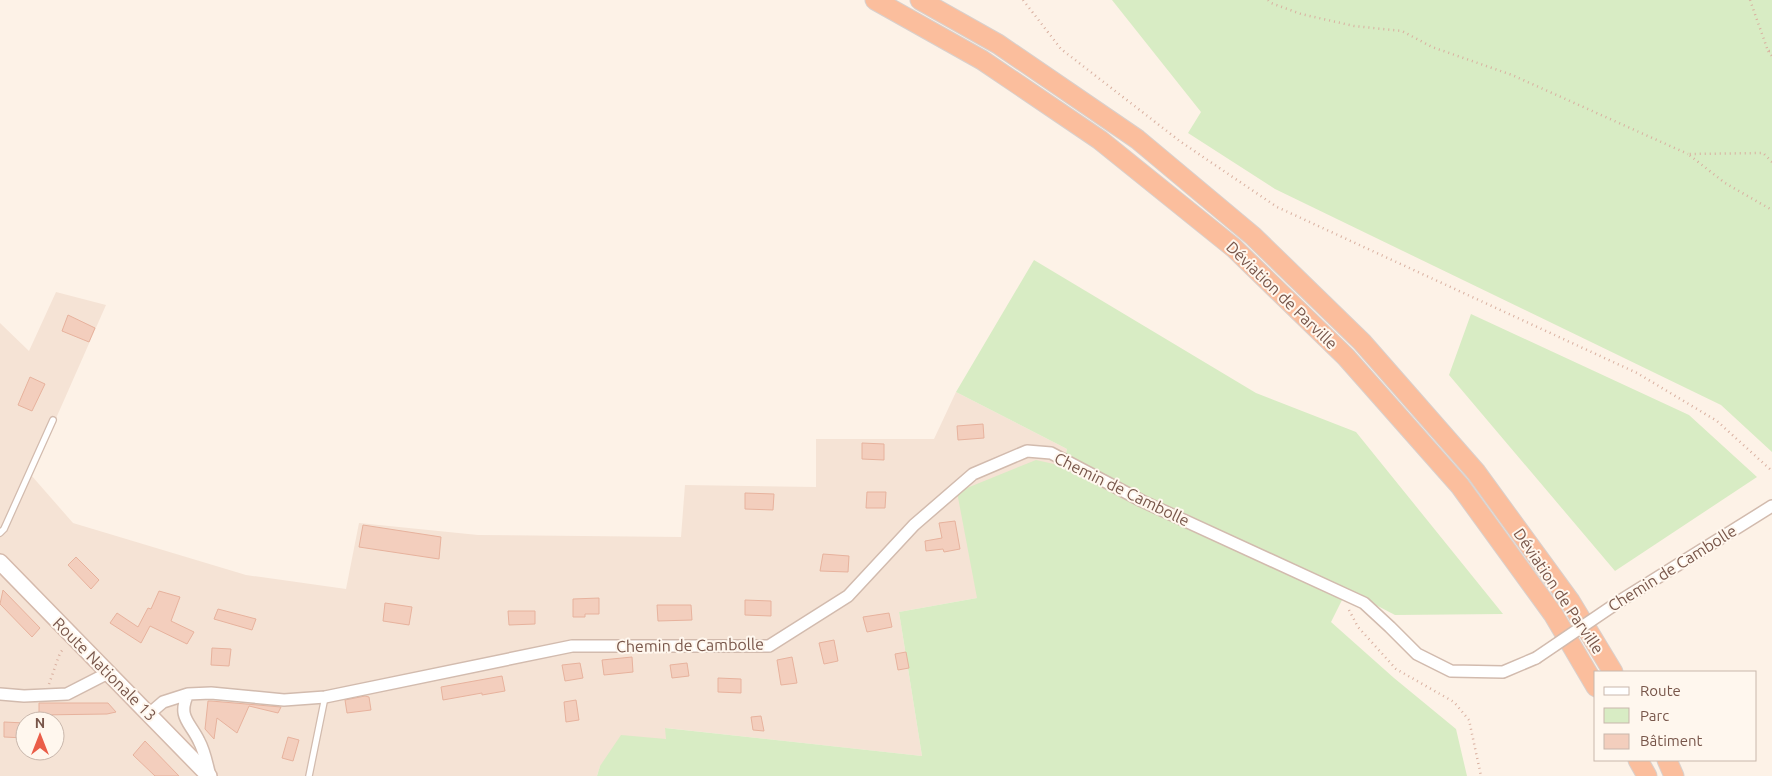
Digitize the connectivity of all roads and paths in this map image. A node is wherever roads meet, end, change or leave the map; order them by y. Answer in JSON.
{"nodes":[{"id":1,"x":875,"y":0,"type":"edge"},
{"id":2,"x":920,"y":0,"type":"edge"},
{"id":3,"x":1022,"y":0,"type":"edge"},
{"id":4,"x":1268,"y":0,"type":"edge"},
{"id":5,"x":1750,"y":0,"type":"edge"},
{"id":6,"x":1770,"y":51,"type":"edge"},
{"id":7,"x":1772,"y":56,"type":"edge"},
{"id":8,"x":1688,"y":154,"type":"junction"},
{"id":9,"x":1772,"y":162,"type":"edge"},
{"id":10,"x":1772,"y":210,"type":"edge"},
{"id":11,"x":53,"y":420,"type":"dead end"},
{"id":12,"x":1772,"y":471,"type":"edge"},
{"id":13,"x":1772,"y":506,"type":"edge"},
{"id":14,"x":0,"y":533,"type":"edge"},
{"id":15,"x":0,"y":562,"type":"edge"},
{"id":16,"x":1347,"y":595,"type":"junction"},
{"id":17,"x":73,"y":637,"type":"junction"},
{"id":18,"x":1612,"y":671,"type":"edge"},
{"id":19,"x":108,"y":673,"type":"junction"},
{"id":20,"x":1594,"y":684,"type":"edge"},
{"id":21,"x":0,"y":694,"type":"edge"},
{"id":22,"x":188,"y":694,"type":"junction"},
{"id":23,"x":48,"y":695,"type":"junction"},
{"id":24,"x":325,"y":697,"type":"junction"},
{"id":25,"x":149,"y":714,"type":"junction"},
{"id":26,"x":1639,"y":761,"type":"edge"},
{"id":27,"x":1666,"y":761,"type":"edge"},
{"id":28,"x":209,"y":776,"type":"edge"},
{"id":29,"x":309,"y":776,"type":"edge"},
{"id":30,"x":1481,"y":776,"type":"edge"},
{"id":31,"x":1647,"y":776,"type":"edge"},
{"id":32,"x":1674,"y":776,"type":"edge"}],
"edges":[{"from":1,"to":20,"type":"highway","name":"Déviation de Parville"},
{"from":2,"to":18,"type":"highway","name":"Déviation de Parville"},
{"from":3,"to":12,"type":"path"},
{"from":4,"to":8,"type":"path"},
{"from":5,"to":6,"type":"path"},
{"from":6,"to":7,"type":"path"},
{"from":8,"to":9,"type":"path"},
{"from":8,"to":10,"type":"path"},
{"from":11,"to":14,"type":"lane"},
{"from":13,"to":16,"type":"street","name":"Chemin de Cambolle","bridge":true},
{"from":15,"to":17,"type":"main road","name":"Route Nationale 13"},
{"from":16,"to":24,"type":"street","name":"Chemin de Cambolle"},
{"from":16,"to":30,"type":"path"},
{"from":17,"to":19,"type":"main road","name":"Route Nationale 13"},
{"from":17,"to":23,"type":"path"},
{"from":19,"to":23,"type":"street"},
{"from":19,"to":25,"type":"main road","name":"Route Nationale 13"},
{"from":21,"to":23,"type":"street"},
{"from":22,"to":24,"type":"street","name":"Chemin de Cambolle"},
{"from":22,"to":25,"type":"street","name":"Chemin de Cambolle"},
{"from":22,"to":28,"type":"street"},
{"from":24,"to":29,"type":"lane"},
{"from":25,"to":28,"type":"main road","name":"Route Nationale 13"},
{"from":26,"to":31,"type":"highway"},
{"from":27,"to":32,"type":"highway"}]}
